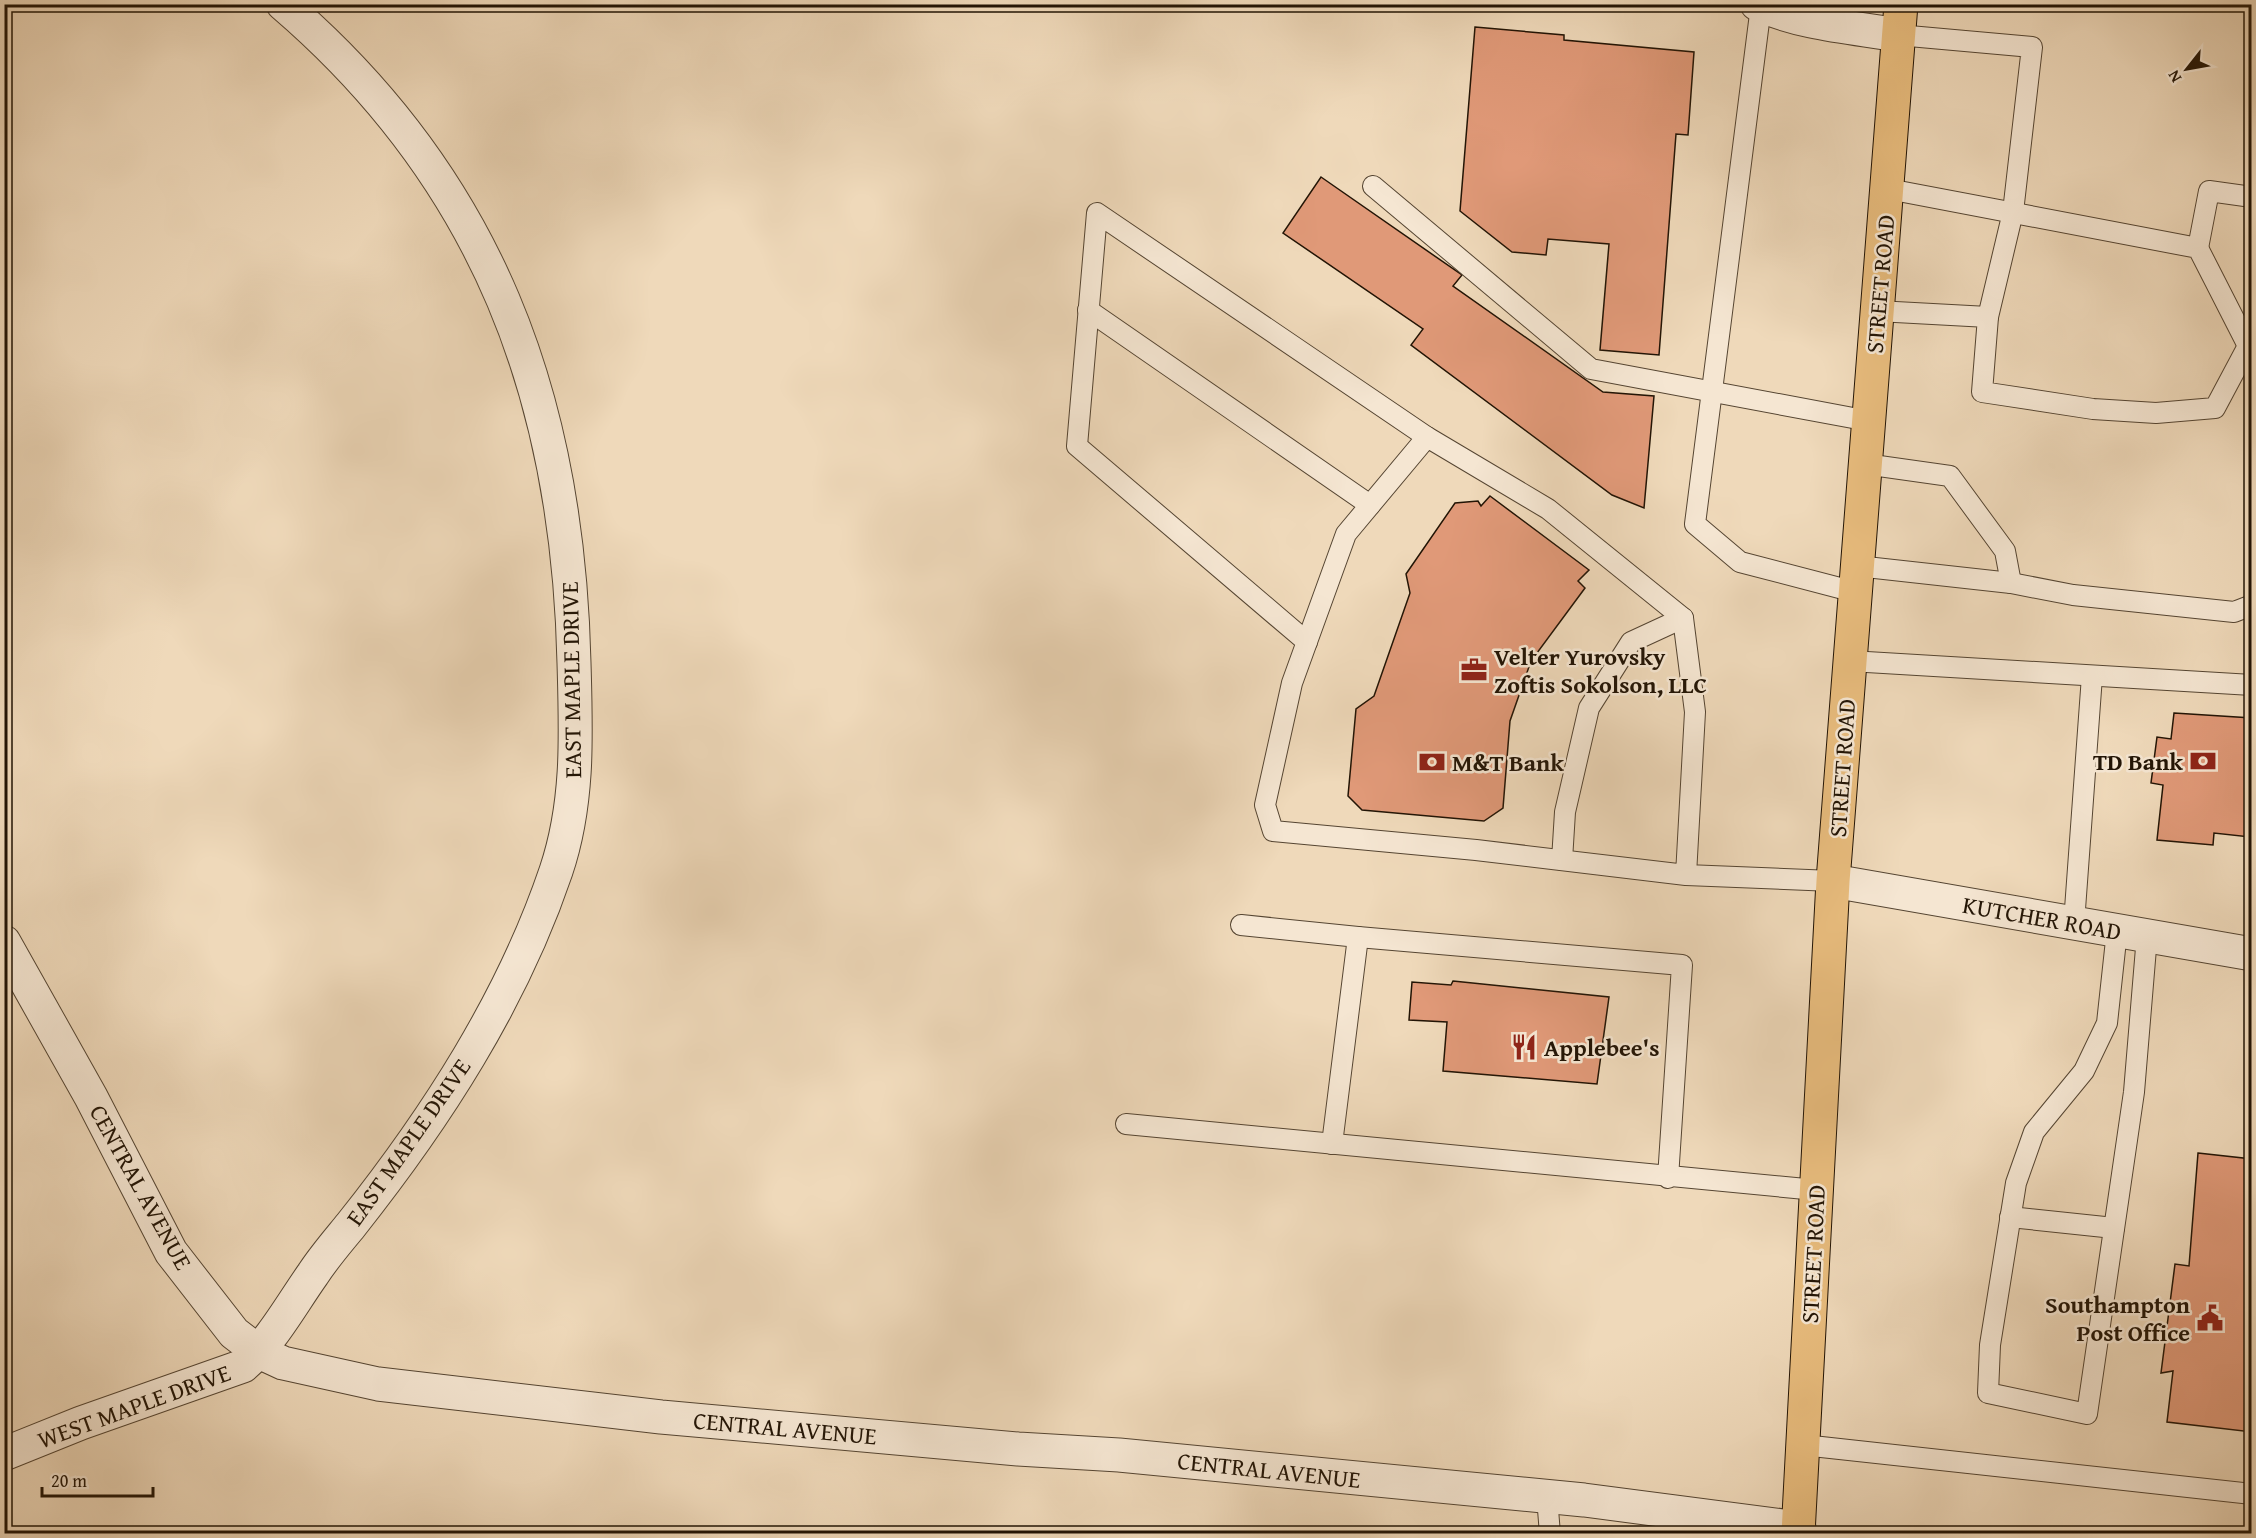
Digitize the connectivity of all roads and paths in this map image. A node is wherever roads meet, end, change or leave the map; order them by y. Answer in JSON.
{"nodes":[{"id":1,"x":283,"y":4,"type":"edge"},
{"id":2,"x":1759,"y":5,"type":"edge"},
{"id":3,"x":1900,"y":20,"type":"edge"},
{"id":4,"x":1373,"y":186,"type":"dead end"},
{"id":5,"x":1888,"y":189,"type":"junction"},
{"id":6,"x":2252,"y":197,"type":"edge"},
{"id":7,"x":2013,"y":212,"type":"junction"},
{"id":8,"x":2198,"y":248,"type":"junction"},
{"id":9,"x":1088,"y":310,"type":"junction"},
{"id":10,"x":1877,"y":311,"type":"junction"},
{"id":11,"x":1988,"y":317,"type":"junction"},
{"id":12,"x":2250,"y":346,"type":"edge"},
{"id":13,"x":1712,"y":391,"type":"junction"},
{"id":14,"x":1869,"y":421,"type":"junction"},
{"id":15,"x":1427,"y":437,"type":"junction"},
{"id":16,"x":1865,"y":464,"type":"junction"},
{"id":17,"x":1370,"y":505,"type":"junction"},
{"id":18,"x":1856,"y":579,"type":"junction"},
{"id":19,"x":2011,"y":582,"type":"junction"},
{"id":20,"x":2252,"y":605,"type":"edge"},
{"id":21,"x":1683,"y":618,"type":"junction"},
{"id":22,"x":1307,"y":642,"type":"junction"},
{"id":23,"x":1850,"y":661,"type":"junction"},
{"id":24,"x":2092,"y":675,"type":"junction"},
{"id":25,"x":2252,"y":685,"type":"edge"},
{"id":26,"x":1562,"y":860,"type":"junction"},
{"id":27,"x":1686,"y":874,"type":"junction"},
{"id":28,"x":1833,"y":881,"type":"junction"},
{"id":29,"x":2074,"y":923,"type":"junction"},
{"id":30,"x":1241,"y":925,"type":"dead end"},
{"id":31,"x":2132,"y":933,"type":"junction"},
{"id":32,"x":1358,"y":937,"type":"junction"},
{"id":33,"x":4,"y":942,"type":"edge"},
{"id":34,"x":2252,"y":954,"type":"edge"},
{"id":35,"x":1126,"y":1124,"type":"dead end"},
{"id":36,"x":1332,"y":1144,"type":"junction"},
{"id":37,"x":1668,"y":1178,"type":"junction"},
{"id":38,"x":1816,"y":1190,"type":"junction"},
{"id":39,"x":2010,"y":1217,"type":"junction"},
{"id":40,"x":2114,"y":1228,"type":"junction"},
{"id":41,"x":259,"y":1352,"type":"junction"},
{"id":42,"x":1803,"y":1445,"type":"junction"},
{"id":43,"x":4,"y":1454,"type":"edge"},
{"id":44,"x":2252,"y":1494,"type":"edge"},
{"id":45,"x":1547,"y":1497,"type":"junction"},
{"id":46,"x":1799,"y":1531,"type":"edge"},
{"id":47,"x":1550,"y":1533,"type":"edge"}],
"edges":[{"from":1,"to":41,"type":"street","name":"EAST MAPLE DRIVE"},
{"from":2,"to":3,"type":"street"},
{"from":2,"to":13,"type":"lane"},
{"from":3,"to":5,"type":"main road","name":"STREET ROAD"},
{"from":3,"to":7,"type":"lane"},
{"from":4,"to":13,"type":"lane"},
{"from":5,"to":7,"type":"lane"},
{"from":5,"to":10,"type":"main road","name":"STREET ROAD"},
{"from":6,"to":8,"type":"lane"},
{"from":7,"to":8,"type":"lane"},
{"from":7,"to":11,"type":"lane"},
{"from":8,"to":12,"type":"lane"},
{"from":9,"to":15,"type":"lane"},
{"from":9,"to":17,"type":"lane"},
{"from":9,"to":22,"type":"lane"},
{"from":10,"to":11,"type":"lane"},
{"from":10,"to":14,"type":"main road","name":"STREET ROAD"},
{"from":11,"to":12,"type":"lane"},
{"from":13,"to":14,"type":"lane"},
{"from":13,"to":18,"type":"lane"},
{"from":14,"to":16,"type":"main road","name":"STREET ROAD"},
{"from":15,"to":17,"type":"lane"},
{"from":15,"to":21,"type":"lane"},
{"from":16,"to":18,"type":"main road","name":"STREET ROAD"},
{"from":16,"to":19,"type":"lane"},
{"from":17,"to":22,"type":"lane"},
{"from":18,"to":19,"type":"lane"},
{"from":18,"to":23,"type":"main road","name":"STREET ROAD"},
{"from":19,"to":20,"type":"lane"},
{"from":21,"to":26,"type":"lane"},
{"from":21,"to":27,"type":"lane"},
{"from":22,"to":26,"type":"lane"},
{"from":23,"to":24,"type":"lane"},
{"from":23,"to":28,"type":"main road","name":"STREET ROAD"},
{"from":24,"to":25,"type":"lane"},
{"from":24,"to":29,"type":"lane"},
{"from":26,"to":27,"type":"lane"},
{"from":27,"to":28,"type":"lane"},
{"from":28,"to":29,"type":"street","name":"KUTCHER ROAD"},
{"from":28,"to":38,"type":"main road","name":"STREET ROAD"},
{"from":29,"to":31,"type":"street","name":"KUTCHER ROAD"},
{"from":30,"to":32,"type":"lane"},
{"from":31,"to":34,"type":"street","name":"KUTCHER ROAD"},
{"from":31,"to":39,"type":"lane"},
{"from":31,"to":40,"type":"lane"},
{"from":32,"to":36,"type":"lane"},
{"from":32,"to":37,"type":"lane"},
{"from":33,"to":41,"type":"street","name":"CENTRAL AVENUE"},
{"from":35,"to":36,"type":"lane"},
{"from":36,"to":37,"type":"lane"},
{"from":37,"to":38,"type":"lane"},
{"from":38,"to":42,"type":"main road","name":"STREET ROAD"},
{"from":39,"to":40,"type":"lane"},
{"from":39,"to":40,"type":"lane"},
{"from":41,"to":43,"type":"street","name":"WEST MAPLE DRIVE"},
{"from":41,"to":45,"type":"street","name":"CENTRAL AVENUE"},
{"from":42,"to":44,"type":"lane"},
{"from":42,"to":46,"type":"main road","name":"STREET ROAD"},
{"from":45,"to":46,"type":"street","name":"CENTRAL AVENUE"},
{"from":45,"to":47,"type":"lane"}]}
